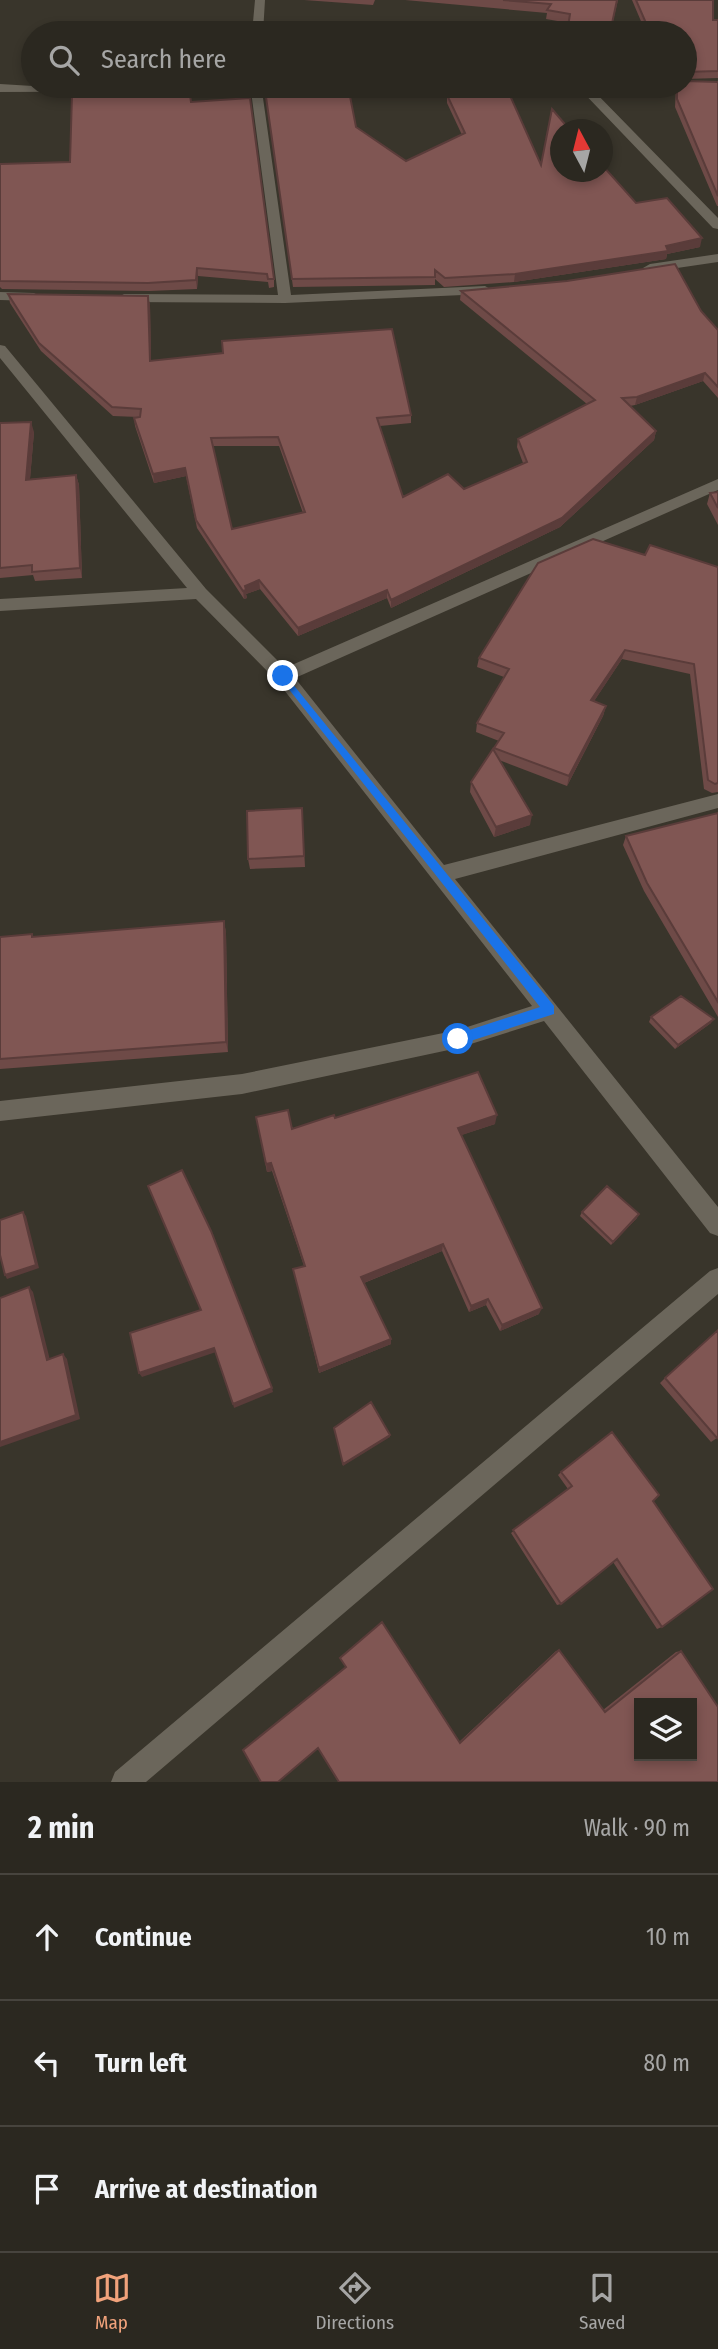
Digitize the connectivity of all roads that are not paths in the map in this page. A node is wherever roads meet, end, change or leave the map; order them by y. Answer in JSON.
{"nodes":[{"id":1,"x":260,"y":0,"type":"edge"},
{"id":2,"x":259,"y":21,"type":"edge"},
{"id":3,"x":0,"y":88,"type":"edge"},
{"id":4,"x":21,"y":88,"type":"edge"},
{"id":5,"x":258,"y":98,"type":"edge"},
{"id":6,"x":595,"y":98,"type":"edge"},
{"id":7,"x":718,"y":225,"type":"edge"},
{"id":8,"x":718,"y":258,"type":"edge"},
{"id":9,"x":637,"y":270,"type":"edge"},
{"id":10,"x":504,"y":289,"type":"edge"},
{"id":11,"x":0,"y":296,"type":"edge"},
{"id":12,"x":54,"y":297,"type":"edge"},
{"id":13,"x":109,"y":297,"type":"edge"},
{"id":14,"x":285,"y":299,"type":"junction"},
{"id":15,"x":0,"y":349,"type":"edge"},
{"id":16,"x":718,"y":484,"type":"edge"},
{"id":17,"x":200,"y":593,"type":"junction"},
{"id":18,"x":0,"y":605,"type":"edge"},
{"id":19,"x":283,"y":676,"type":"junction"},
{"id":20,"x":718,"y":801,"type":"edge"},
{"id":21,"x":442,"y":874,"type":"junction"},
{"id":22,"x":550,"y":1010,"type":"junction"},
{"id":23,"x":0,"y":1111,"type":"edge"},
{"id":24,"x":718,"y":1225,"type":"edge"},
{"id":25,"x":718,"y":1279,"type":"edge"},
{"id":26,"x":125,"y":1782,"type":"edge"}],
"edges":[{"from":1,"to":2,"type":"street"},
{"from":3,"to":4,"type":"street"},
{"from":5,"to":14,"type":"street"},
{"from":6,"to":7,"type":"street"},
{"from":8,"to":9,"type":"street"},
{"from":10,"to":14,"type":"street"},
{"from":11,"to":12,"type":"street"},
{"from":13,"to":14,"type":"street"},
{"from":15,"to":17,"type":"street"},
{"from":16,"to":19,"type":"street"},
{"from":17,"to":18,"type":"street"},
{"from":17,"to":19,"type":"street"},
{"from":19,"to":21,"type":"street"},
{"from":20,"to":21,"type":"street"},
{"from":21,"to":22,"type":"street"},
{"from":22,"to":23,"type":"street"},
{"from":22,"to":24,"type":"street"},
{"from":25,"to":26,"type":"street"}]}
